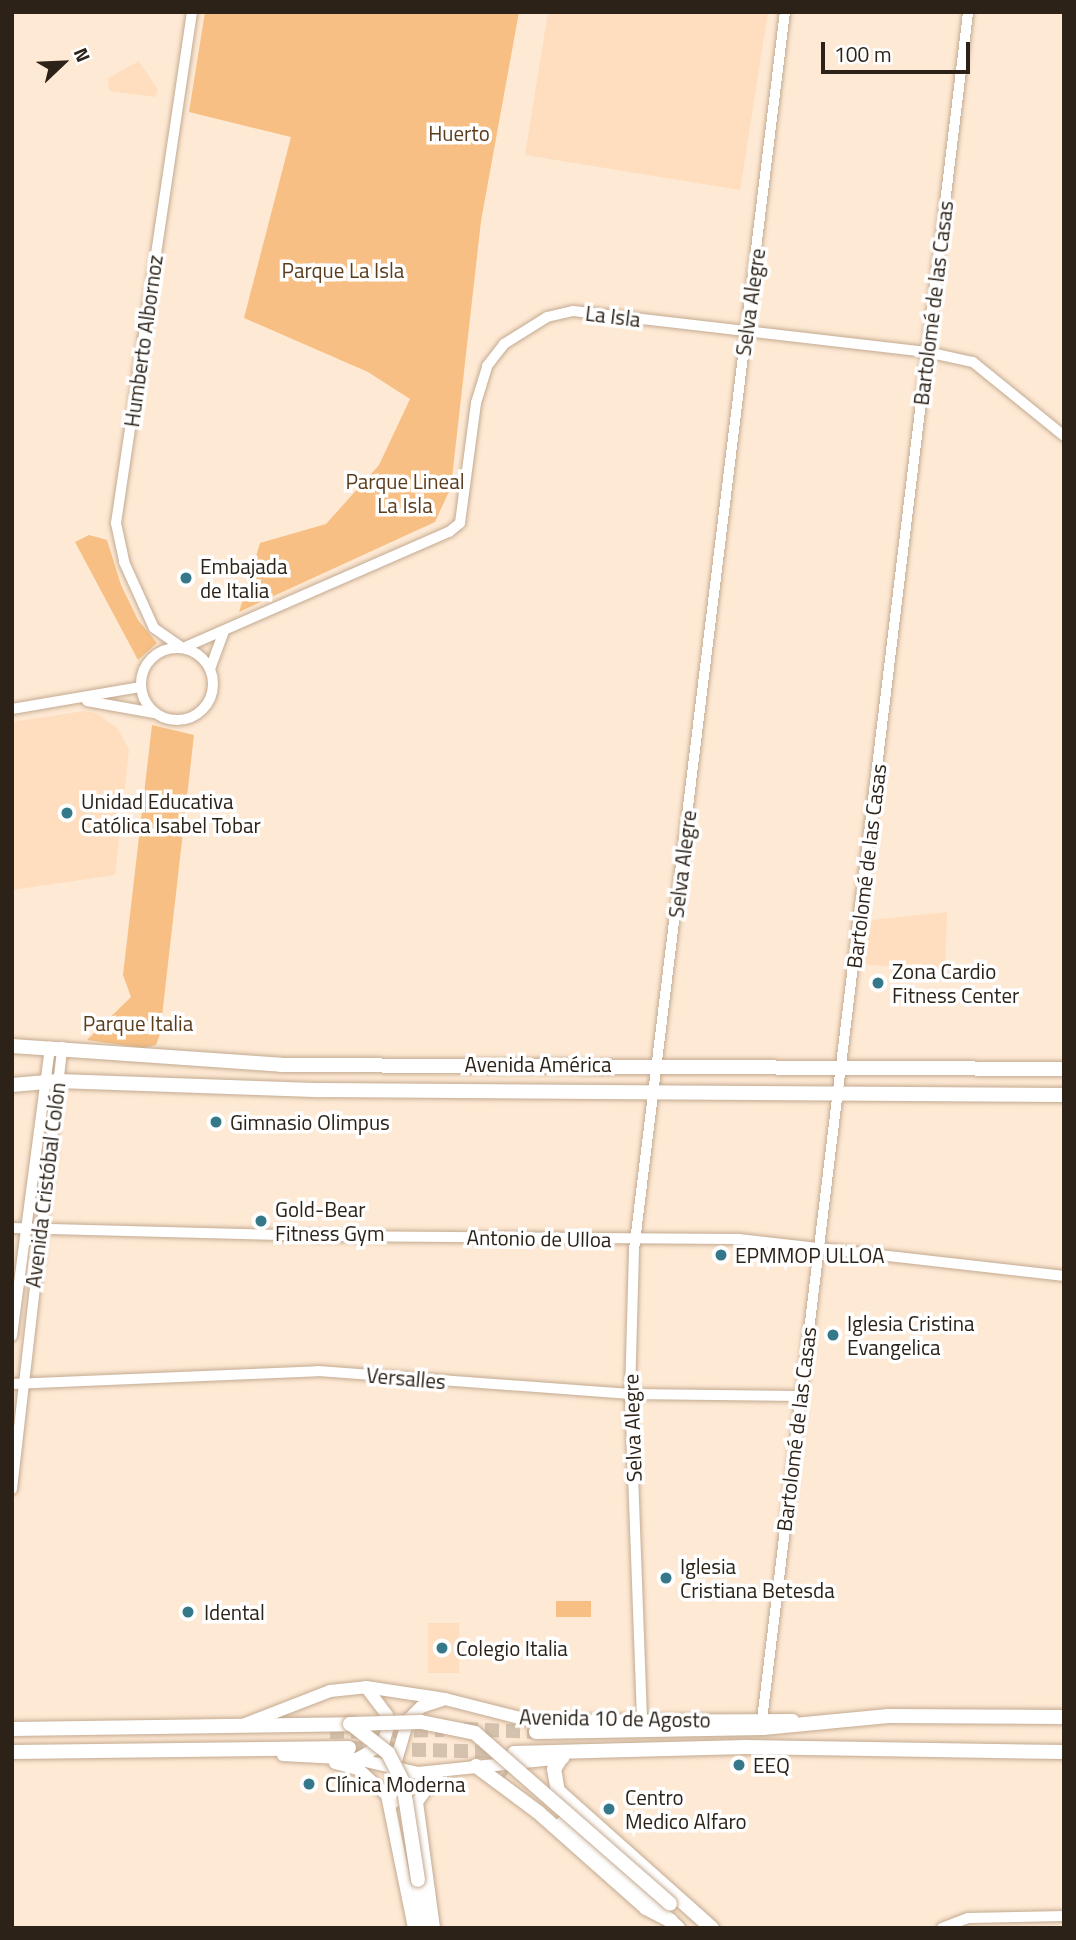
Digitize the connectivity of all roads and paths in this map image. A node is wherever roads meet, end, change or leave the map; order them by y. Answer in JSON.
{"nodes":[{"id":1,"x":192,"y":12,"type":"edge"},
{"id":2,"x":785,"y":12,"type":"edge"},
{"id":3,"x":968,"y":12,"type":"edge"},
{"id":4,"x":746,"y":335,"type":"junction"},
{"id":5,"x":927,"y":352,"type":"junction"},
{"id":6,"x":1064,"y":436,"type":"edge"},
{"id":7,"x":224,"y":631,"type":"junction"},
{"id":8,"x":183,"y":648,"type":"junction"},
{"id":9,"x":210,"y":669,"type":"junction"},
{"id":10,"x":141,"y":687,"type":"junction"},
{"id":11,"x":81,"y":700,"type":"junction"},
{"id":12,"x":12,"y":709,"type":"edge"},
{"id":13,"x":156,"y":713,"type":"junction"},
{"id":14,"x":12,"y":1046,"type":"edge"},
{"id":15,"x":56,"y":1047,"type":"junction"},
{"id":16,"x":658,"y":1065,"type":"junction"},
{"id":17,"x":841,"y":1066,"type":"junction"},
{"id":18,"x":1064,"y":1069,"type":"edge"},
{"id":19,"x":51,"y":1081,"type":"junction"},
{"id":20,"x":12,"y":1085,"type":"edge"},
{"id":21,"x":652,"y":1091,"type":"junction"},
{"id":22,"x":838,"y":1095,"type":"junction"},
{"id":23,"x":1064,"y":1095,"type":"edge"},
{"id":24,"x":26,"y":1227,"type":"junction"},
{"id":25,"x":12,"y":1228,"type":"edge"},
{"id":26,"x":40,"y":1228,"type":"junction"},
{"id":27,"x":635,"y":1238,"type":"junction"},
{"id":28,"x":819,"y":1246,"type":"junction"},
{"id":29,"x":1064,"y":1276,"type":"edge"},
{"id":30,"x":12,"y":1336,"type":"edge"},
{"id":31,"x":17,"y":1384,"type":"edge"},
{"id":32,"x":630,"y":1394,"type":"junction"},
{"id":33,"x":800,"y":1396,"type":"junction"},
{"id":34,"x":12,"y":1489,"type":"edge"},
{"id":35,"x":366,"y":1687,"type":"junction"},
{"id":36,"x":445,"y":1699,"type":"junction"},
{"id":37,"x":1064,"y":1717,"type":"edge"},
{"id":38,"x":642,"y":1719,"type":"junction"},
{"id":39,"x":762,"y":1720,"type":"junction"},
{"id":40,"x":825,"y":1720,"type":"junction"},
{"id":41,"x":350,"y":1724,"type":"junction"},
{"id":42,"x":244,"y":1725,"type":"junction"},
{"id":43,"x":206,"y":1728,"type":"junction"},
{"id":44,"x":12,"y":1729,"type":"edge"},
{"id":45,"x":330,"y":1732,"type":"tunnel mouth"},
{"id":46,"x":536,"y":1732,"type":"tunnel mouth"},
{"id":47,"x":399,"y":1746,"type":"junction"},
{"id":48,"x":766,"y":1749,"type":"junction"},
{"id":49,"x":194,"y":1751,"type":"junction"},
{"id":50,"x":1064,"y":1752,"type":"edge"},
{"id":51,"x":353,"y":1753,"type":"junction"},
{"id":52,"x":514,"y":1753,"type":"tunnel mouth"},
{"id":53,"x":16,"y":1754,"type":"edge"},
{"id":54,"x":318,"y":1757,"type":"junction"},
{"id":55,"x":561,"y":1758,"type":"junction"},
{"id":56,"x":476,"y":1766,"type":"junction"},
{"id":57,"x":394,"y":1768,"type":"junction"},
{"id":58,"x":439,"y":1772,"type":"junction"},
{"id":59,"x":418,"y":1773,"type":"junction"},
{"id":60,"x":506,"y":1776,"type":"tunnel mouth"},
{"id":61,"x":395,"y":1818,"type":"junction"},
{"id":62,"x":421,"y":1829,"type":"junction"},
{"id":63,"x":1064,"y":1916,"type":"edge"},
{"id":64,"x":674,"y":1925,"type":"edge"},
{"id":65,"x":414,"y":1928,"type":"edge"},
{"id":66,"x":425,"y":1928,"type":"edge"},
{"id":67,"x":435,"y":1928,"type":"edge"},
{"id":68,"x":711,"y":1928,"type":"edge"},
{"id":69,"x":942,"y":1928,"type":"edge"}],
"edges":[{"from":1,"to":8,"type":"street","name":"Humberto Albornoz"},
{"from":2,"to":4,"type":"street","name":"Selva Alegre"},
{"from":3,"to":5,"type":"street","name":"Bartolomé de las Casas"},
{"from":4,"to":5,"type":"street","name":"La Isla"},
{"from":4,"to":7,"type":"street","name":"La Isla"},
{"from":4,"to":16,"type":"street","name":"Selva Alegre"},
{"from":5,"to":6,"type":"street","name":"La Isla"},
{"from":5,"to":17,"type":"street","name":"Bartolomé de las Casas"},
{"from":7,"to":8,"type":"street","name":"La Isla"},
{"from":7,"to":9,"type":"street"},
{"from":8,"to":9,"type":"street"},
{"from":8,"to":10,"type":"street"},
{"from":9,"to":13,"type":"street"},
{"from":10,"to":11,"type":"street"},
{"from":10,"to":13,"type":"street"},
{"from":11,"to":12,"type":"street"},
{"from":11,"to":13,"type":"street"},
{"from":14,"to":15,"type":"main road","name":"Avenida América"},
{"from":15,"to":16,"type":"main road","name":"Avenida América"},
{"from":15,"to":19,"type":"street","name":"Avenida Cristóbal Colón"},
{"from":16,"to":17,"type":"main road","name":"Avenida América"},
{"from":16,"to":21,"type":"street","name":"Selva Alegre"},
{"from":17,"to":18,"type":"main road","name":"Avenida América"},
{"from":17,"to":22,"type":"street","name":"Bartolomé de las Casas"},
{"from":19,"to":20,"type":"main road","name":"Avenida América"},
{"from":19,"to":21,"type":"main road","name":"Avenida América"},
{"from":19,"to":24,"type":"street","name":"Avenida Cristóbal Colón"},
{"from":19,"to":26,"type":"street","name":"Avenida Cristóbal Colón"},
{"from":21,"to":22,"type":"main road","name":"Avenida América"},
{"from":21,"to":27,"type":"street","name":"Selva Alegre"},
{"from":22,"to":23,"type":"main road","name":"Avenida América"},
{"from":22,"to":28,"type":"street","name":"Bartolomé de las Casas"},
{"from":24,"to":25,"type":"street","name":"Antonio de Ulloa"},
{"from":24,"to":26,"type":"street","name":"Antonio de Ulloa"},
{"from":24,"to":30,"type":"street","name":"Avenida Cristóbal Colón"},
{"from":26,"to":27,"type":"street","name":"Antonio de Ulloa"},
{"from":26,"to":31,"type":"street","name":"Avenida Cristóbal Colón"},
{"from":27,"to":28,"type":"street","name":"Antonio de Ulloa"},
{"from":27,"to":32,"type":"street","name":"Selva Alegre"},
{"from":28,"to":29,"type":"street","name":"Antonio de Ulloa"},
{"from":28,"to":33,"type":"street","name":"Bartolomé de las Casas"},
{"from":31,"to":32,"type":"street","name":"Versalles"},
{"from":31,"to":34,"type":"street","name":"Avenida Cristóbal Colón"},
{"from":32,"to":33,"type":"street","name":"Versalles"},
{"from":32,"to":38,"type":"street","name":"Selva Alegre"},
{"from":33,"to":39,"type":"street","name":"Bartolomé de las Casas"},
{"from":35,"to":36,"type":"main road","name":"Avenida 10 de Agosto"},
{"from":35,"to":42,"type":"main road","name":"Avenida 10 de Agosto"},
{"from":35,"to":51,"type":"main road"},
{"from":36,"to":38,"type":"main road","name":"Avenida 10 de Agosto"},
{"from":36,"to":47,"type":"main road"},
{"from":37,"to":40,"type":"main road","name":"Avenida 10 de Agosto"},
{"from":38,"to":39,"type":"main road","name":"Avenida 10 de Agosto"},
{"from":39,"to":40,"type":"main road","name":"Avenida 10 de Agosto"},
{"from":40,"to":46,"type":"main road","name":"Avenida 10 de Agosto"},
{"from":41,"to":42,"type":"main road"},
{"from":41,"to":66,"type":"main road","bridge":true},
{"from":41,"to":68,"type":"main road","bridge":true},
{"from":42,"to":43,"type":"main road","name":"Avenida 10 de Agosto"},
{"from":43,"to":44,"type":"main road","name":"Avenida 10 de Agosto"},
{"from":43,"to":45,"type":"main road","name":"Avenida 10 de Agosto"},
{"from":47,"to":57,"type":"main road"},
{"from":47,"to":59,"type":"main road"},
{"from":48,"to":50,"type":"main road","name":"Avenida 10 de Agosto"},
{"from":48,"to":52,"type":"main road","name":"Avenida 10 de Agosto"},
{"from":48,"to":55,"type":"main road","name":"Avenida 10 de Agosto"},
{"from":49,"to":51,"type":"main road","name":"Avenida 10 de Agosto"},
{"from":49,"to":53,"type":"main road","name":"Avenida 10 de Agosto"},
{"from":49,"to":54,"type":"main road","name":"Avenida 10 de Agosto"},
{"from":51,"to":54,"type":"main road","name":"Avenida 10 de Agosto"},
{"from":51,"to":57,"type":"main road","name":"Avenida 10 de Agosto"},
{"from":54,"to":61,"type":"main road"},
{"from":55,"to":56,"type":"main road","name":"Avenida 10 de Agosto"},
{"from":55,"to":68,"type":"main road"},
{"from":56,"to":58,"type":"main road","name":"Avenida 10 de Agosto"},
{"from":56,"to":64,"type":"main road"},
{"from":57,"to":59,"type":"main road","name":"Avenida 10 de Agosto"},
{"from":57,"to":61,"type":"main road"},
{"from":58,"to":59,"type":"main road","name":"Avenida 10 de Agosto"},
{"from":58,"to":62,"type":"main road"},
{"from":60,"to":64,"type":"main road"},
{"from":61,"to":62,"type":"main road"},
{"from":61,"to":65,"type":"main road"},
{"from":62,"to":67,"type":"main road"},
{"from":63,"to":69,"type":"street"}]}
